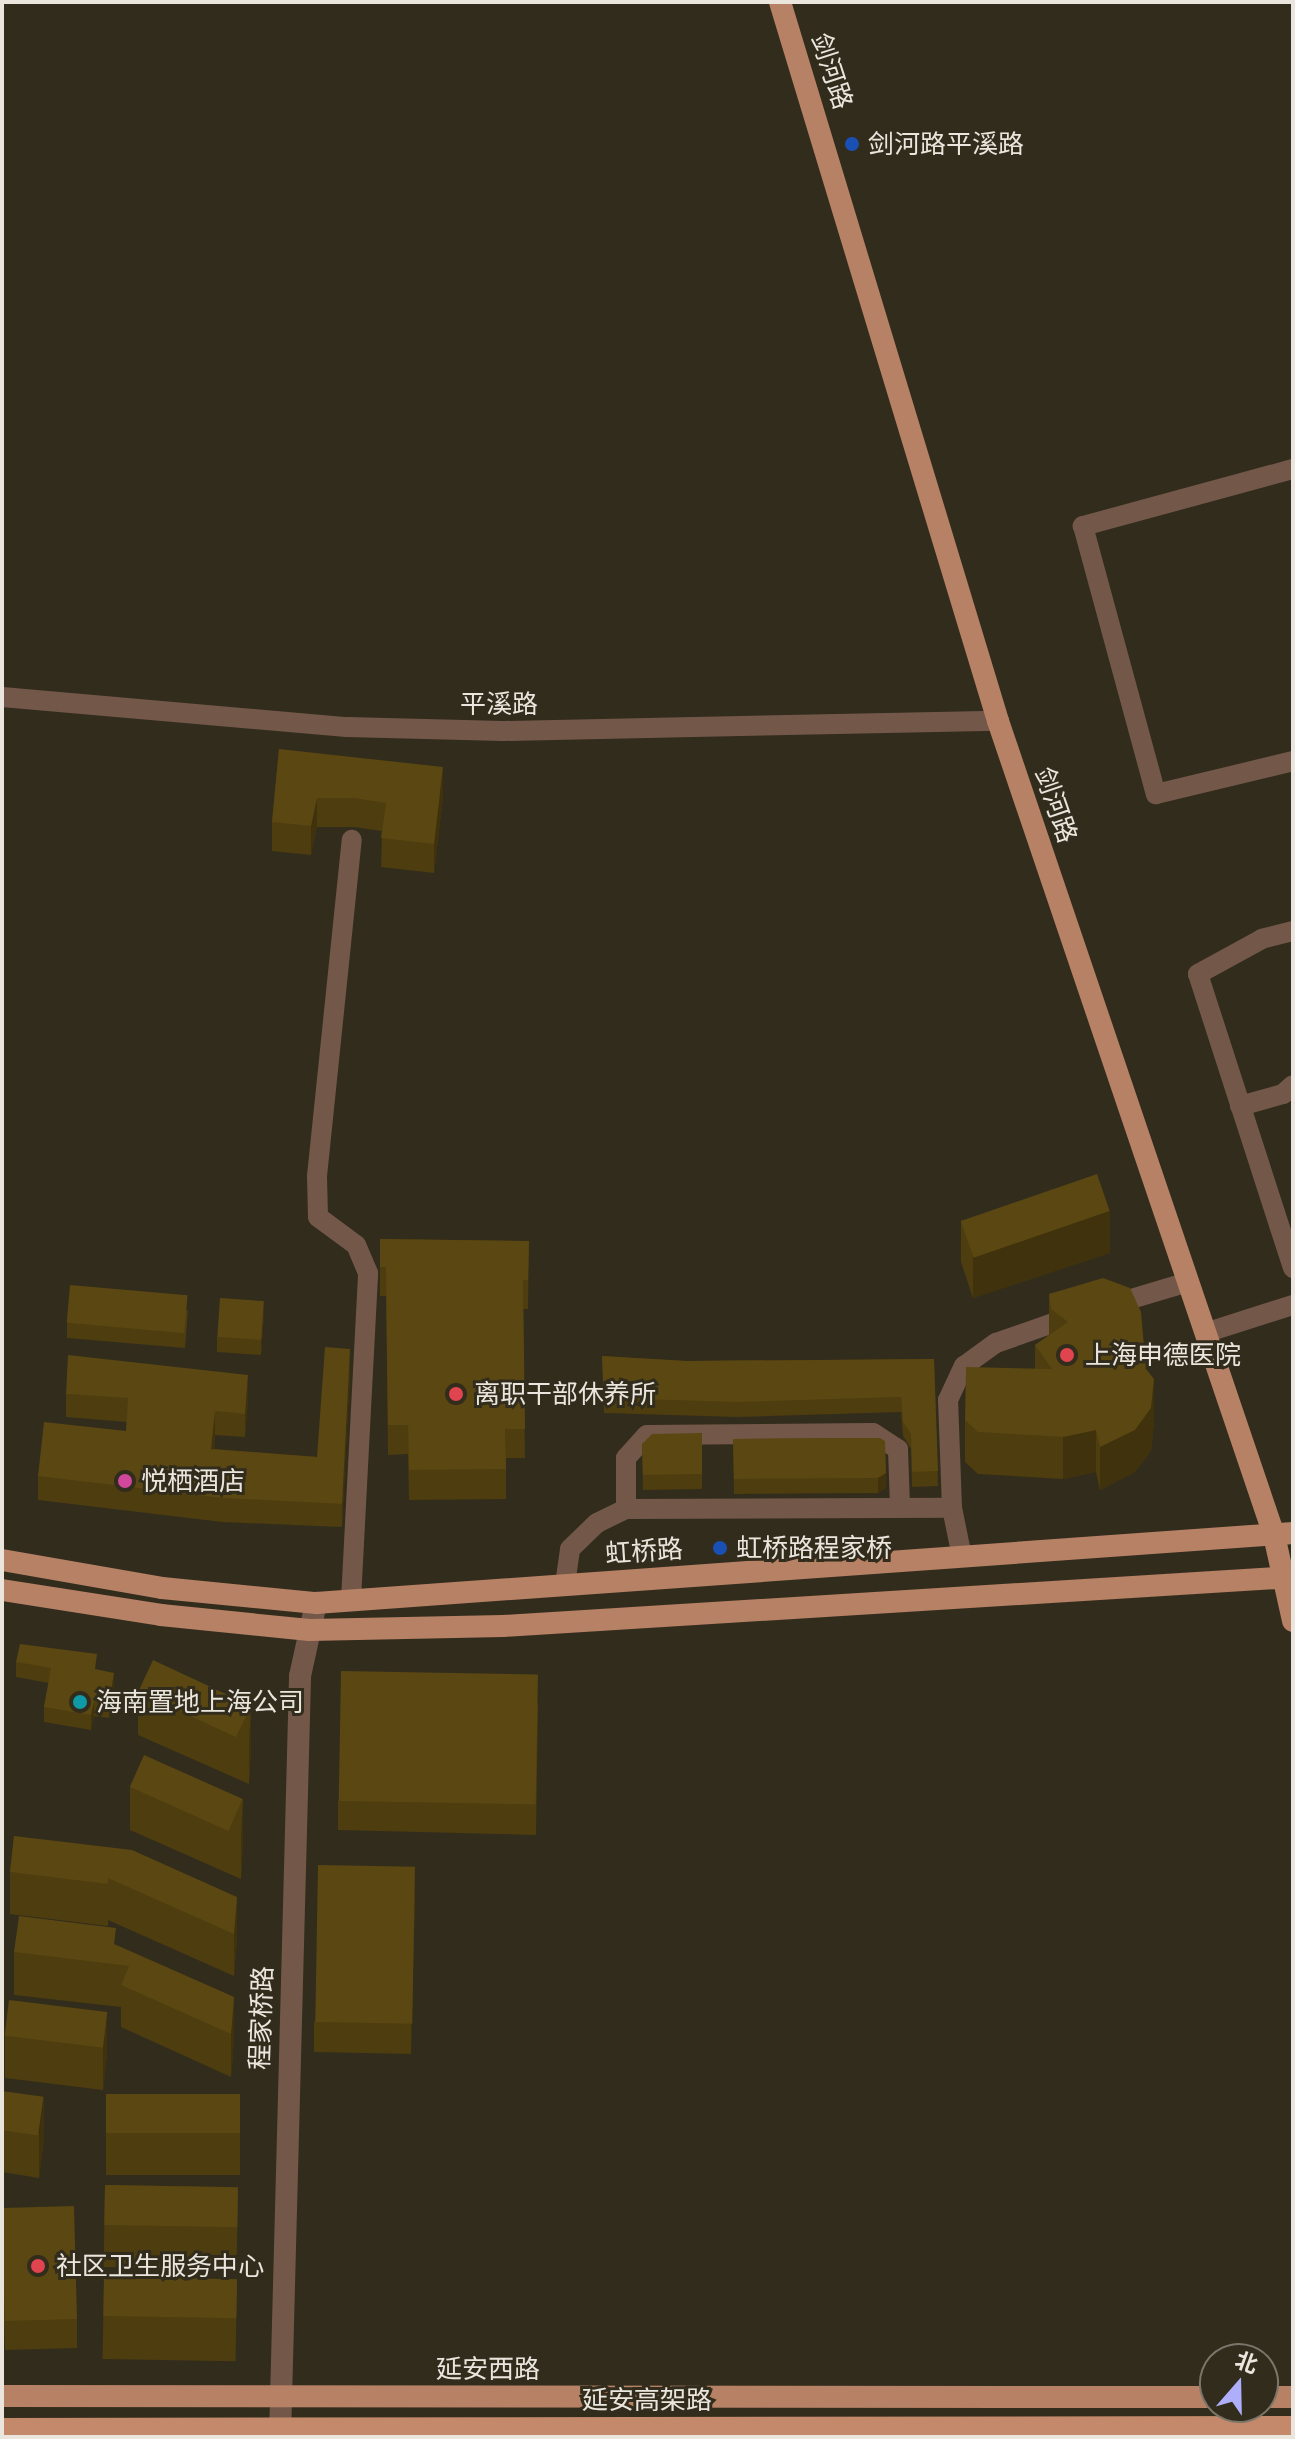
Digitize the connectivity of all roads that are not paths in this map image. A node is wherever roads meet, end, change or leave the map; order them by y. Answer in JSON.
{"nodes":[{"id":1,"x":780,"y":2,"type":"edge"},
{"id":2,"x":1293,"y":469,"type":"edge"},
{"id":3,"x":2,"y":697,"type":"edge"},
{"id":4,"x":998,"y":721,"type":"junction"},
{"id":5,"x":1293,"y":761,"type":"edge"},
{"id":6,"x":352,"y":840,"type":"dead end"},
{"id":7,"x":1293,"y":931,"type":"edge"},
{"id":8,"x":1293,"y":1085,"type":"edge"},
{"id":9,"x":1240,"y":1106,"type":"junction"},
{"id":10,"x":1285,"y":1216,"type":"edge"},
{"id":11,"x":1293,"y":1268,"type":"edge"},
{"id":12,"x":1188,"y":1282,"type":"junction"},
{"id":13,"x":1293,"y":1305,"type":"edge"},
{"id":14,"x":1205,"y":1333,"type":"junction"},
{"id":15,"x":900,"y":1507,"type":"junction"},
{"id":16,"x":952,"y":1508,"type":"junction"},
{"id":17,"x":626,"y":1509,"type":"junction"},
{"id":18,"x":1284,"y":1534,"type":"edge"},
{"id":19,"x":962,"y":1557,"type":"junction"},
{"id":20,"x":2,"y":1560,"type":"edge"},
{"id":21,"x":1289,"y":1578,"type":"edge"},
{"id":22,"x":565,"y":1585,"type":"junction"},
{"id":23,"x":2,"y":1590,"type":"edge"},
{"id":24,"x":351,"y":1600,"type":"junction"},
{"id":25,"x":316,"y":1603,"type":"junction"},
{"id":26,"x":1293,"y":1621,"type":"edge"},
{"id":27,"x":309,"y":1630,"type":"junction"},
{"id":28,"x":2,"y":2396,"type":"edge"},
{"id":29,"x":1199,"y":2397,"type":"edge"},
{"id":30,"x":280,"y":2398,"type":"junction"},
{"id":31,"x":1293,"y":2427,"type":"edge"},
{"id":32,"x":2,"y":2429,"type":"edge"},
{"id":33,"x":280,"y":2437,"type":"edge"}],
"edges":[{"from":1,"to":4,"type":"main road","name":"剑河路"},
{"from":2,"to":5,"type":"street"},
{"from":3,"to":4,"type":"street","name":"平溪路"},
{"from":4,"to":12,"type":"main road","name":"剑河路"},
{"from":6,"to":24,"type":"street"},
{"from":7,"to":9,"type":"street"},
{"from":8,"to":9,"type":"street"},
{"from":9,"to":10,"type":"street"},
{"from":10,"to":11,"type":"street"},
{"from":12,"to":14,"type":"main road","name":"剑河路"},
{"from":12,"to":16,"type":"street"},
{"from":13,"to":14,"type":"street"},
{"from":14,"to":18,"type":"main road","name":"剑河路"},
{"from":15,"to":16,"type":"street"},
{"from":15,"to":17,"type":"street"},
{"from":15,"to":17,"type":"street"},
{"from":16,"to":19,"type":"street"},
{"from":17,"to":22,"type":"street"},
{"from":18,"to":19,"type":"main road","name":"虹桥路"},
{"from":18,"to":21,"type":"main road","name":"剑河路"},
{"from":19,"to":22,"type":"main road","name":"虹桥路"},
{"from":20,"to":25,"type":"main road","name":"虹桥路"},
{"from":21,"to":26,"type":"main road","name":"剑河路"},
{"from":21,"to":27,"type":"main road"},
{"from":22,"to":24,"type":"main road","name":"虹桥路"},
{"from":23,"to":27,"type":"main road"},
{"from":24,"to":25,"type":"main road","name":"虹桥路"},
{"from":25,"to":27,"type":"street","name":"程家桥路"},
{"from":27,"to":30,"type":"street","name":"程家桥路"},
{"from":28,"to":30,"type":"main road","name":"延安西路"},
{"from":29,"to":30,"type":"main road","name":"延安西路"},
{"from":30,"to":33,"type":"street","name":"程家桥路"},
{"from":31,"to":32,"type":"highway","name":"延安高架路","bridge":true}]}
